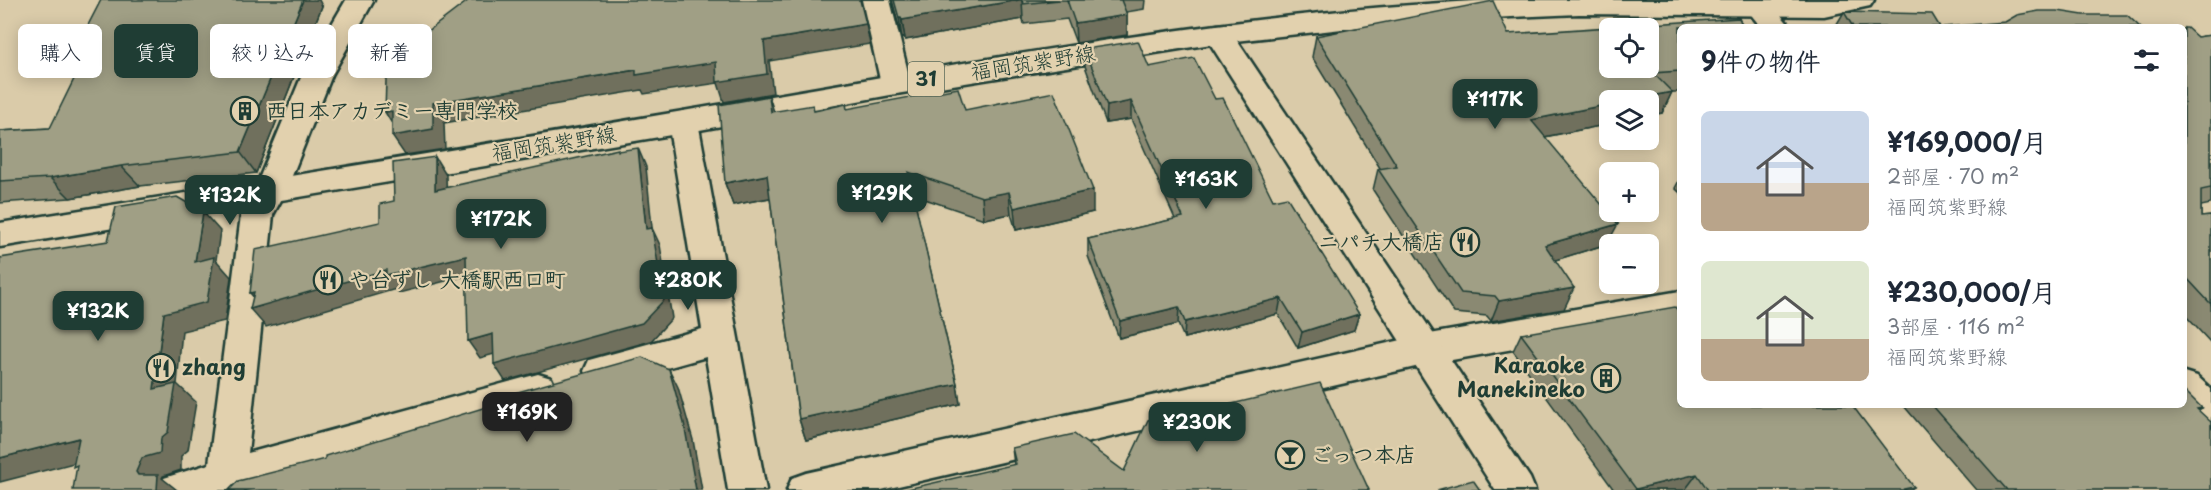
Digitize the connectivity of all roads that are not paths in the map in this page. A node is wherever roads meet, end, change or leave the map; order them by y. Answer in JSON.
{"nodes":[{"id":1,"x":360,"y":0,"type":"edge"},
{"id":2,"x":876,"y":0,"type":"edge"},
{"id":3,"x":1860,"y":0,"type":"edge"},
{"id":4,"x":1524,"y":4,"type":"edge"},
{"id":5,"x":1767,"y":16,"type":"edge"},
{"id":6,"x":1218,"y":34,"type":"junction"},
{"id":7,"x":896,"y":84,"type":"junction"},
{"id":8,"x":683,"y":122,"type":"junction"},
{"id":9,"x":270,"y":191,"type":"junction"},
{"id":10,"x":0,"y":235,"type":"edge"},
{"id":11,"x":1677,"y":305,"type":"edge"},
{"id":12,"x":719,"y":339,"type":"junction"},
{"id":13,"x":1424,"y":350,"type":"junction"},
{"id":14,"x":2187,"y":390,"type":"edge"},
{"id":15,"x":2211,"y":411,"type":"edge"},
{"id":16,"x":226,"y":483,"type":"edge"},
{"id":17,"x":178,"y":490,"type":"edge"},
{"id":18,"x":747,"y":490,"type":"edge"},
{"id":19,"x":806,"y":490,"type":"edge"},
{"id":20,"x":1516,"y":490,"type":"edge"}],
"edges":[{"from":1,"to":9,"type":"street"},
{"from":2,"to":7,"type":"street"},
{"from":3,"to":5,"type":"street","name":"福岡筑紫野線","number":"31"},
{"from":4,"to":5,"type":"street","name":"福岡筑紫野線","number":"31"},
{"from":4,"to":6,"type":"street","name":"福岡筑紫野線","number":"31"},
{"from":6,"to":7,"type":"street","name":"福岡筑紫野線","number":"31"},
{"from":6,"to":13,"type":"street"},
{"from":7,"to":8,"type":"street","name":"福岡筑紫野線","number":"31"},
{"from":8,"to":9,"type":"street","name":"福岡筑紫野線","number":"31"},
{"from":8,"to":12,"type":"street"},
{"from":9,"to":10,"type":"street","name":"福岡筑紫野線","number":"31"},
{"from":9,"to":16,"type":"street"},
{"from":11,"to":13,"type":"street"},
{"from":12,"to":16,"type":"street"},
{"from":12,"to":18,"type":"street"},
{"from":13,"to":19,"type":"street"},
{"from":13,"to":20,"type":"street"},
{"from":14,"to":15,"type":"street"},
{"from":16,"to":17,"type":"street"}]}
